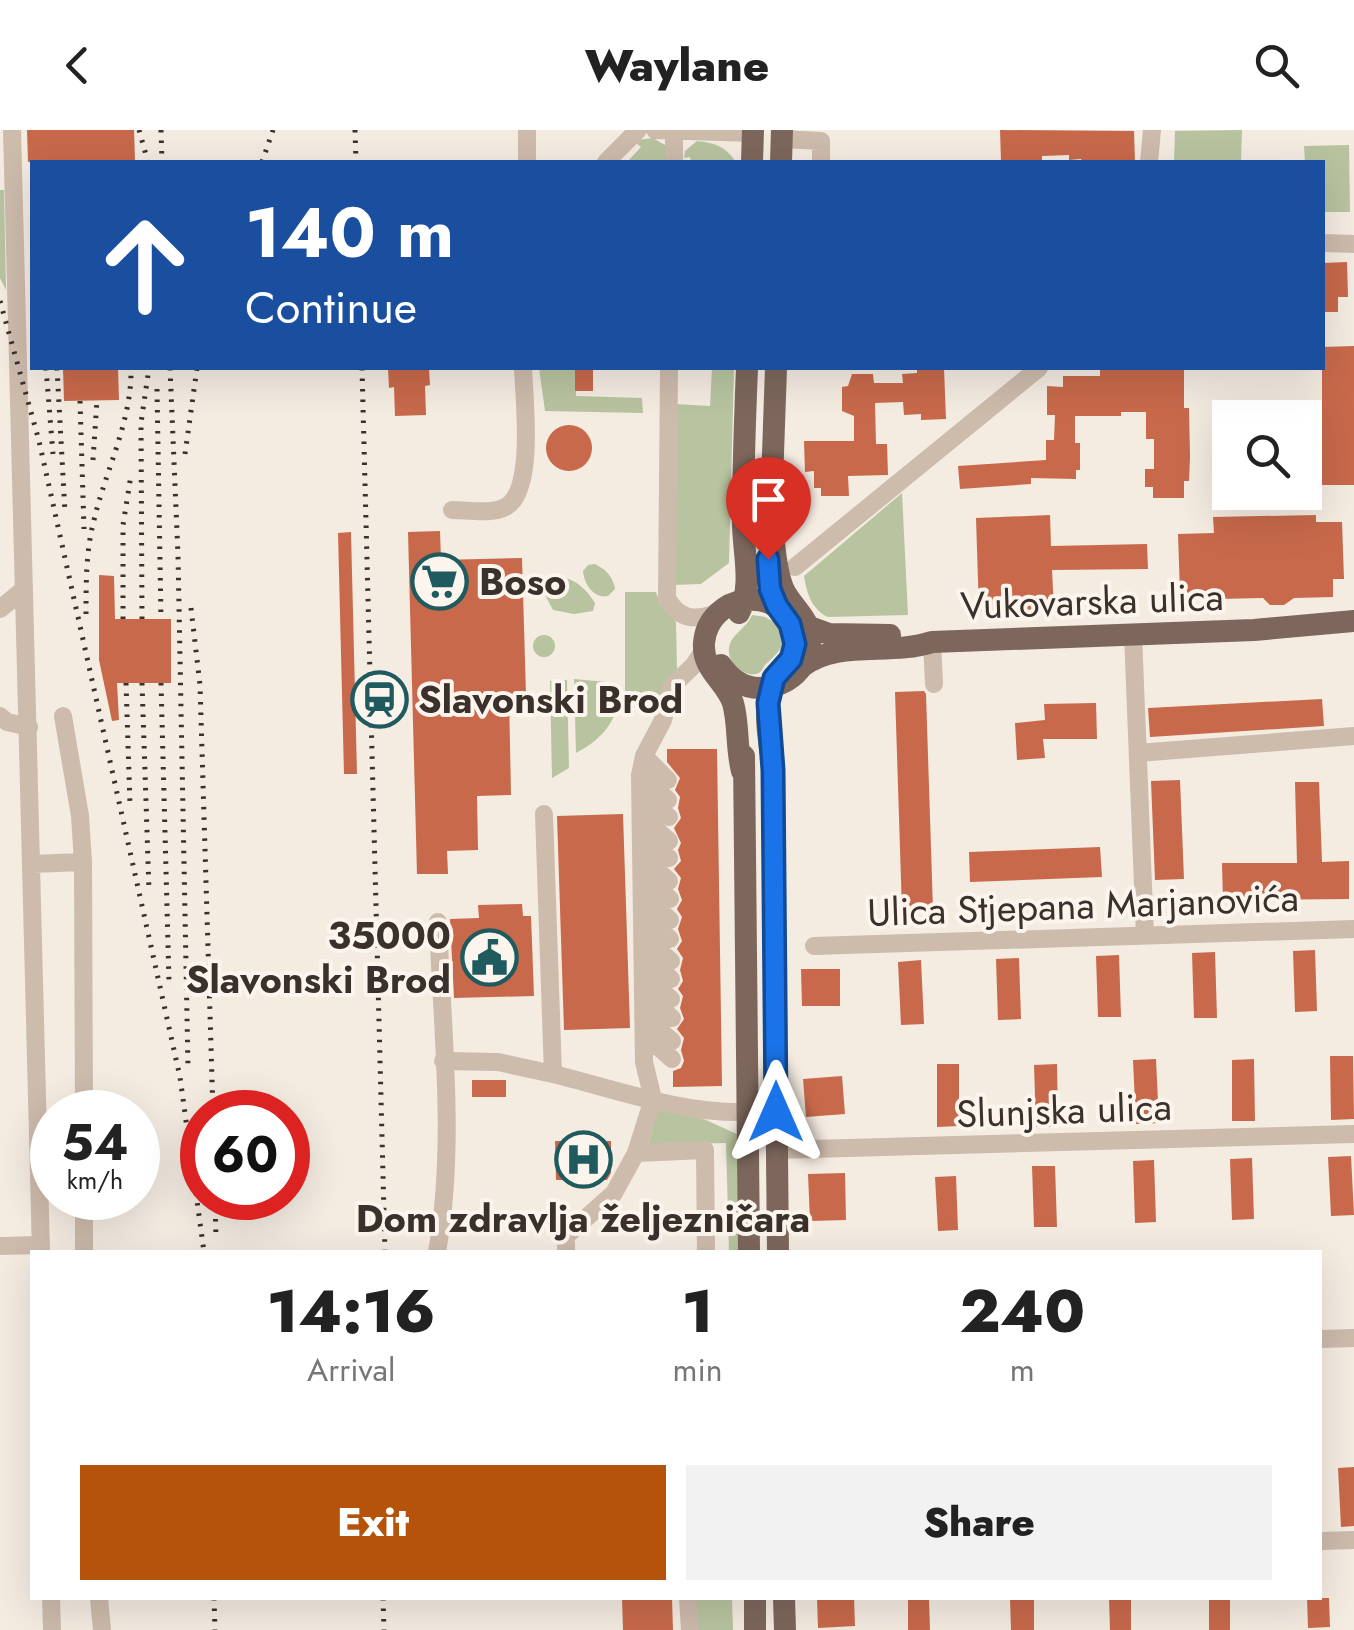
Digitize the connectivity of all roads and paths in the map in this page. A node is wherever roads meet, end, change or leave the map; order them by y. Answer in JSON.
{"nodes":[{"id":1,"x":12,"y":130,"type":"edge"},
{"id":2,"x":526,"y":130,"type":"edge"},
{"id":3,"x":638,"y":130,"type":"edge"},
{"id":4,"x":656,"y":130,"type":"edge"},
{"id":5,"x":1152,"y":130,"type":"edge"},
{"id":6,"x":674,"y":131,"type":"edge"},
{"id":7,"x":753,"y":131,"type":"edge"},
{"id":8,"x":782,"y":144,"type":"edge"},
{"id":9,"x":527,"y":160,"type":"edge"},
{"id":10,"x":608,"y":160,"type":"edge"},
{"id":11,"x":674,"y":160,"type":"edge"},
{"id":12,"x":752,"y":160,"type":"edge"},
{"id":13,"x":821,"y":160,"type":"edge"},
{"id":14,"x":1149,"y":160,"type":"edge"},
{"id":15,"x":7,"y":183,"type":"edge"},
{"id":16,"x":1325,"y":243,"type":"edge"},
{"id":17,"x":1354,"y":244,"type":"edge"},
{"id":18,"x":523,"y":370,"type":"edge"},
{"id":19,"x":669,"y":370,"type":"edge"},
{"id":20,"x":747,"y":370,"type":"edge"},
{"id":21,"x":776,"y":370,"type":"edge"},
{"id":22,"x":1036,"y":370,"type":"edge"},
{"id":23,"x":9,"y":401,"type":"edge"},
{"id":24,"x":452,"y":510,"type":"dead end"},
{"id":25,"x":772,"y":527,"type":"junction"},
{"id":26,"x":795,"y":567,"type":"dead end"},
{"id":27,"x":24,"y":589,"type":"junction"},
{"id":28,"x":731,"y":605,"type":"junction"},
{"id":29,"x":0,"y":609,"type":"edge"},
{"id":30,"x":781,"y":611,"type":"junction"},
{"id":31,"x":1354,"y":621,"type":"edge"},
{"id":32,"x":808,"y":628,"type":"junction"},
{"id":33,"x":1254,"y":630,"type":"junction"},
{"id":34,"x":1133,"y":634,"type":"junction"},
{"id":35,"x":1354,"y":639,"type":"edge"},
{"id":36,"x":932,"y":642,"type":"junction"},
{"id":37,"x":704,"y":650,"type":"junction"},
{"id":38,"x":803,"y":666,"type":"junction"},
{"id":39,"x":735,"y":681,"type":"junction"},
{"id":40,"x":934,"y":684,"type":"dead end"},
{"id":41,"x":777,"y":685,"type":"junction"},
{"id":42,"x":0,"y":716,"type":"edge"},
{"id":43,"x":63,"y":716,"type":"dead end"},
{"id":44,"x":29,"y":727,"type":"junction"},
{"id":45,"x":1354,"y":736,"type":"edge"},
{"id":46,"x":1138,"y":753,"type":"junction"},
{"id":47,"x":742,"y":771,"type":"junction"},
{"id":48,"x":642,"y":775,"type":"junction"},
{"id":49,"x":668,"y":780,"type":"dead end"},
{"id":50,"x":668,"y":809,"type":"dead end"},
{"id":51,"x":544,"y":814,"type":"dead end"},
{"id":52,"x":641,"y":825,"type":"junction"},
{"id":53,"x":669,"y":849,"type":"dead end"},
{"id":54,"x":83,"y":862,"type":"junction"},
{"id":55,"x":30,"y":864,"type":"junction"},
{"id":56,"x":642,"y":866,"type":"junction"},
{"id":57,"x":669,"y":890,"type":"dead end"},
{"id":58,"x":643,"y":905,"type":"junction"},
{"id":59,"x":438,"y":922,"type":"dead end"},
{"id":60,"x":1354,"y":929,"type":"edge"},
{"id":61,"x":670,"y":930,"type":"dead end"},
{"id":62,"x":1144,"y":936,"type":"junction"},
{"id":63,"x":643,"y":946,"type":"junction"},
{"id":64,"x":814,"y":946,"type":"dead end"},
{"id":65,"x":671,"y":970,"type":"dead end"},
{"id":66,"x":643,"y":984,"type":"junction"},
{"id":67,"x":671,"y":999,"type":"dead end"},
{"id":68,"x":672,"y":1018,"type":"dead end"},
{"id":69,"x":644,"y":1025,"type":"junction"},
{"id":70,"x":672,"y":1050,"type":"dead end"},
{"id":71,"x":443,"y":1061,"type":"junction"},
{"id":72,"x":552,"y":1074,"type":"junction"},
{"id":73,"x":84,"y":1090,"type":"edge"},
{"id":74,"x":653,"y":1099,"type":"junction"},
{"id":75,"x":746,"y":1112,"type":"junction"},
{"id":76,"x":1354,"y":1134,"type":"edge"},
{"id":77,"x":776,"y":1150,"type":"junction"},
{"id":78,"x":636,"y":1153,"type":"junction"},
{"id":79,"x":84,"y":1220,"type":"edge"},
{"id":80,"x":0,"y":1246,"type":"edge"},
{"id":81,"x":41,"y":1249,"type":"edge"},
{"id":82,"x":84,"y":1250,"type":"edge"},
{"id":83,"x":437,"y":1250,"type":"edge"},
{"id":84,"x":566,"y":1250,"type":"edge"},
{"id":85,"x":706,"y":1250,"type":"edge"},
{"id":86,"x":748,"y":1250,"type":"edge"},
{"id":87,"x":778,"y":1250,"type":"edge"},
{"id":88,"x":1354,"y":1338,"type":"edge"},
{"id":89,"x":1322,"y":1340,"type":"edge"},
{"id":90,"x":1354,"y":1540,"type":"edge"},
{"id":91,"x":1322,"y":1541,"type":"edge"},
{"id":92,"x":51,"y":1600,"type":"edge"},
{"id":93,"x":100,"y":1600,"type":"edge"},
{"id":94,"x":688,"y":1600,"type":"edge"},
{"id":95,"x":754,"y":1600,"type":"edge"},
{"id":96,"x":784,"y":1600,"type":"edge"},
{"id":97,"x":52,"y":1630,"type":"edge"},
{"id":98,"x":102,"y":1630,"type":"edge"},
{"id":99,"x":690,"y":1630,"type":"edge"},
{"id":100,"x":755,"y":1630,"type":"edge"},
{"id":101,"x":785,"y":1630,"type":"edge"}],
"edges":[{"from":1,"to":15,"type":"street"},
{"from":2,"to":9,"type":"street"},
{"from":3,"to":10,"type":"street"},
{"from":4,"to":6,"type":"street"},
{"from":5,"to":14,"type":"street"},
{"from":6,"to":7,"type":"street"},
{"from":6,"to":11,"type":"street"},
{"from":7,"to":12,"type":"main road"},
{"from":8,"to":13,"type":"street"},
{"from":15,"to":23,"type":"street"},
{"from":16,"to":17,"type":"street"},
{"from":18,"to":24,"type":"street"},
{"from":19,"to":28,"type":"street"},
{"from":20,"to":28,"type":"main road"},
{"from":21,"to":25,"type":"main road"},
{"from":22,"to":26,"type":"street"},
{"from":23,"to":27,"type":"street"},
{"from":25,"to":30,"type":"main road"},
{"from":25,"to":32,"type":"main road"},
{"from":27,"to":29,"type":"street"},
{"from":27,"to":44,"type":"street"},
{"from":28,"to":30,"type":"main road"},
{"from":28,"to":37,"type":"main road"},
{"from":28,"to":39,"type":"main road"},
{"from":30,"to":32,"type":"main road","name":"Vukovarska ulica"},
{"from":30,"to":41,"type":"main road"},
{"from":31,"to":33,"type":"main road","name":"Vukovarska ulica"},
{"from":32,"to":36,"type":"main road","name":"Vukovarska ulica"},
{"from":32,"to":38,"type":"main road"},
{"from":33,"to":34,"type":"main road","name":"Vukovarska ulica"},
{"from":33,"to":35,"type":"main road","name":"Vukovarska ulica"},
{"from":34,"to":36,"type":"main road","name":"Vukovarska ulica"},
{"from":34,"to":46,"type":"street"},
{"from":36,"to":38,"type":"main road","name":"Vukovarska ulica"},
{"from":36,"to":40,"type":"street"},
{"from":37,"to":47,"type":"main road"},
{"from":37,"to":48,"type":"street"},
{"from":38,"to":41,"type":"main road"},
{"from":39,"to":41,"type":"main road"},
{"from":39,"to":47,"type":"main road"},
{"from":41,"to":77,"type":"main road"},
{"from":42,"to":44,"type":"street"},
{"from":43,"to":54,"type":"street"},
{"from":44,"to":55,"type":"street"},
{"from":45,"to":46,"type":"street"},
{"from":46,"to":62,"type":"street"},
{"from":47,"to":75,"type":"main road"},
{"from":48,"to":49,"type":"street"},
{"from":48,"to":50,"type":"street"},
{"from":48,"to":52,"type":"street"},
{"from":51,"to":72,"type":"street"},
{"from":52,"to":53,"type":"street"},
{"from":52,"to":56,"type":"street"},
{"from":54,"to":55,"type":"street"},
{"from":54,"to":73,"type":"street"},
{"from":55,"to":81,"type":"street"},
{"from":56,"to":57,"type":"street"},
{"from":56,"to":58,"type":"street"},
{"from":58,"to":61,"type":"street"},
{"from":58,"to":63,"type":"street"},
{"from":59,"to":71,"type":"street"},
{"from":60,"to":62,"type":"street","name":"Ulica Stjepana Marjanovića"},
{"from":62,"to":64,"type":"street","name":"Ulica Stjepana Marjanovića"},
{"from":63,"to":65,"type":"street"},
{"from":63,"to":66,"type":"street"},
{"from":66,"to":67,"type":"street"},
{"from":66,"to":68,"type":"street"},
{"from":66,"to":69,"type":"street"},
{"from":69,"to":70,"type":"street"},
{"from":69,"to":74,"type":"street"},
{"from":71,"to":72,"type":"street"},
{"from":71,"to":83,"type":"street"},
{"from":72,"to":74,"type":"street"},
{"from":74,"to":75,"type":"street"},
{"from":74,"to":78,"type":"street"},
{"from":75,"to":86,"type":"main road"},
{"from":76,"to":77,"type":"street","name":"Slunjska ulica"},
{"from":77,"to":87,"type":"main road"},
{"from":78,"to":84,"type":"street"},
{"from":78,"to":85,"type":"street"},
{"from":79,"to":82,"type":"street"},
{"from":80,"to":81,"type":"street"},
{"from":88,"to":89,"type":"street"},
{"from":90,"to":91,"type":"street"},
{"from":92,"to":97,"type":"street"},
{"from":93,"to":98,"type":"street"},
{"from":94,"to":99,"type":"street"},
{"from":95,"to":100,"type":"main road"},
{"from":96,"to":101,"type":"main road"}]}
